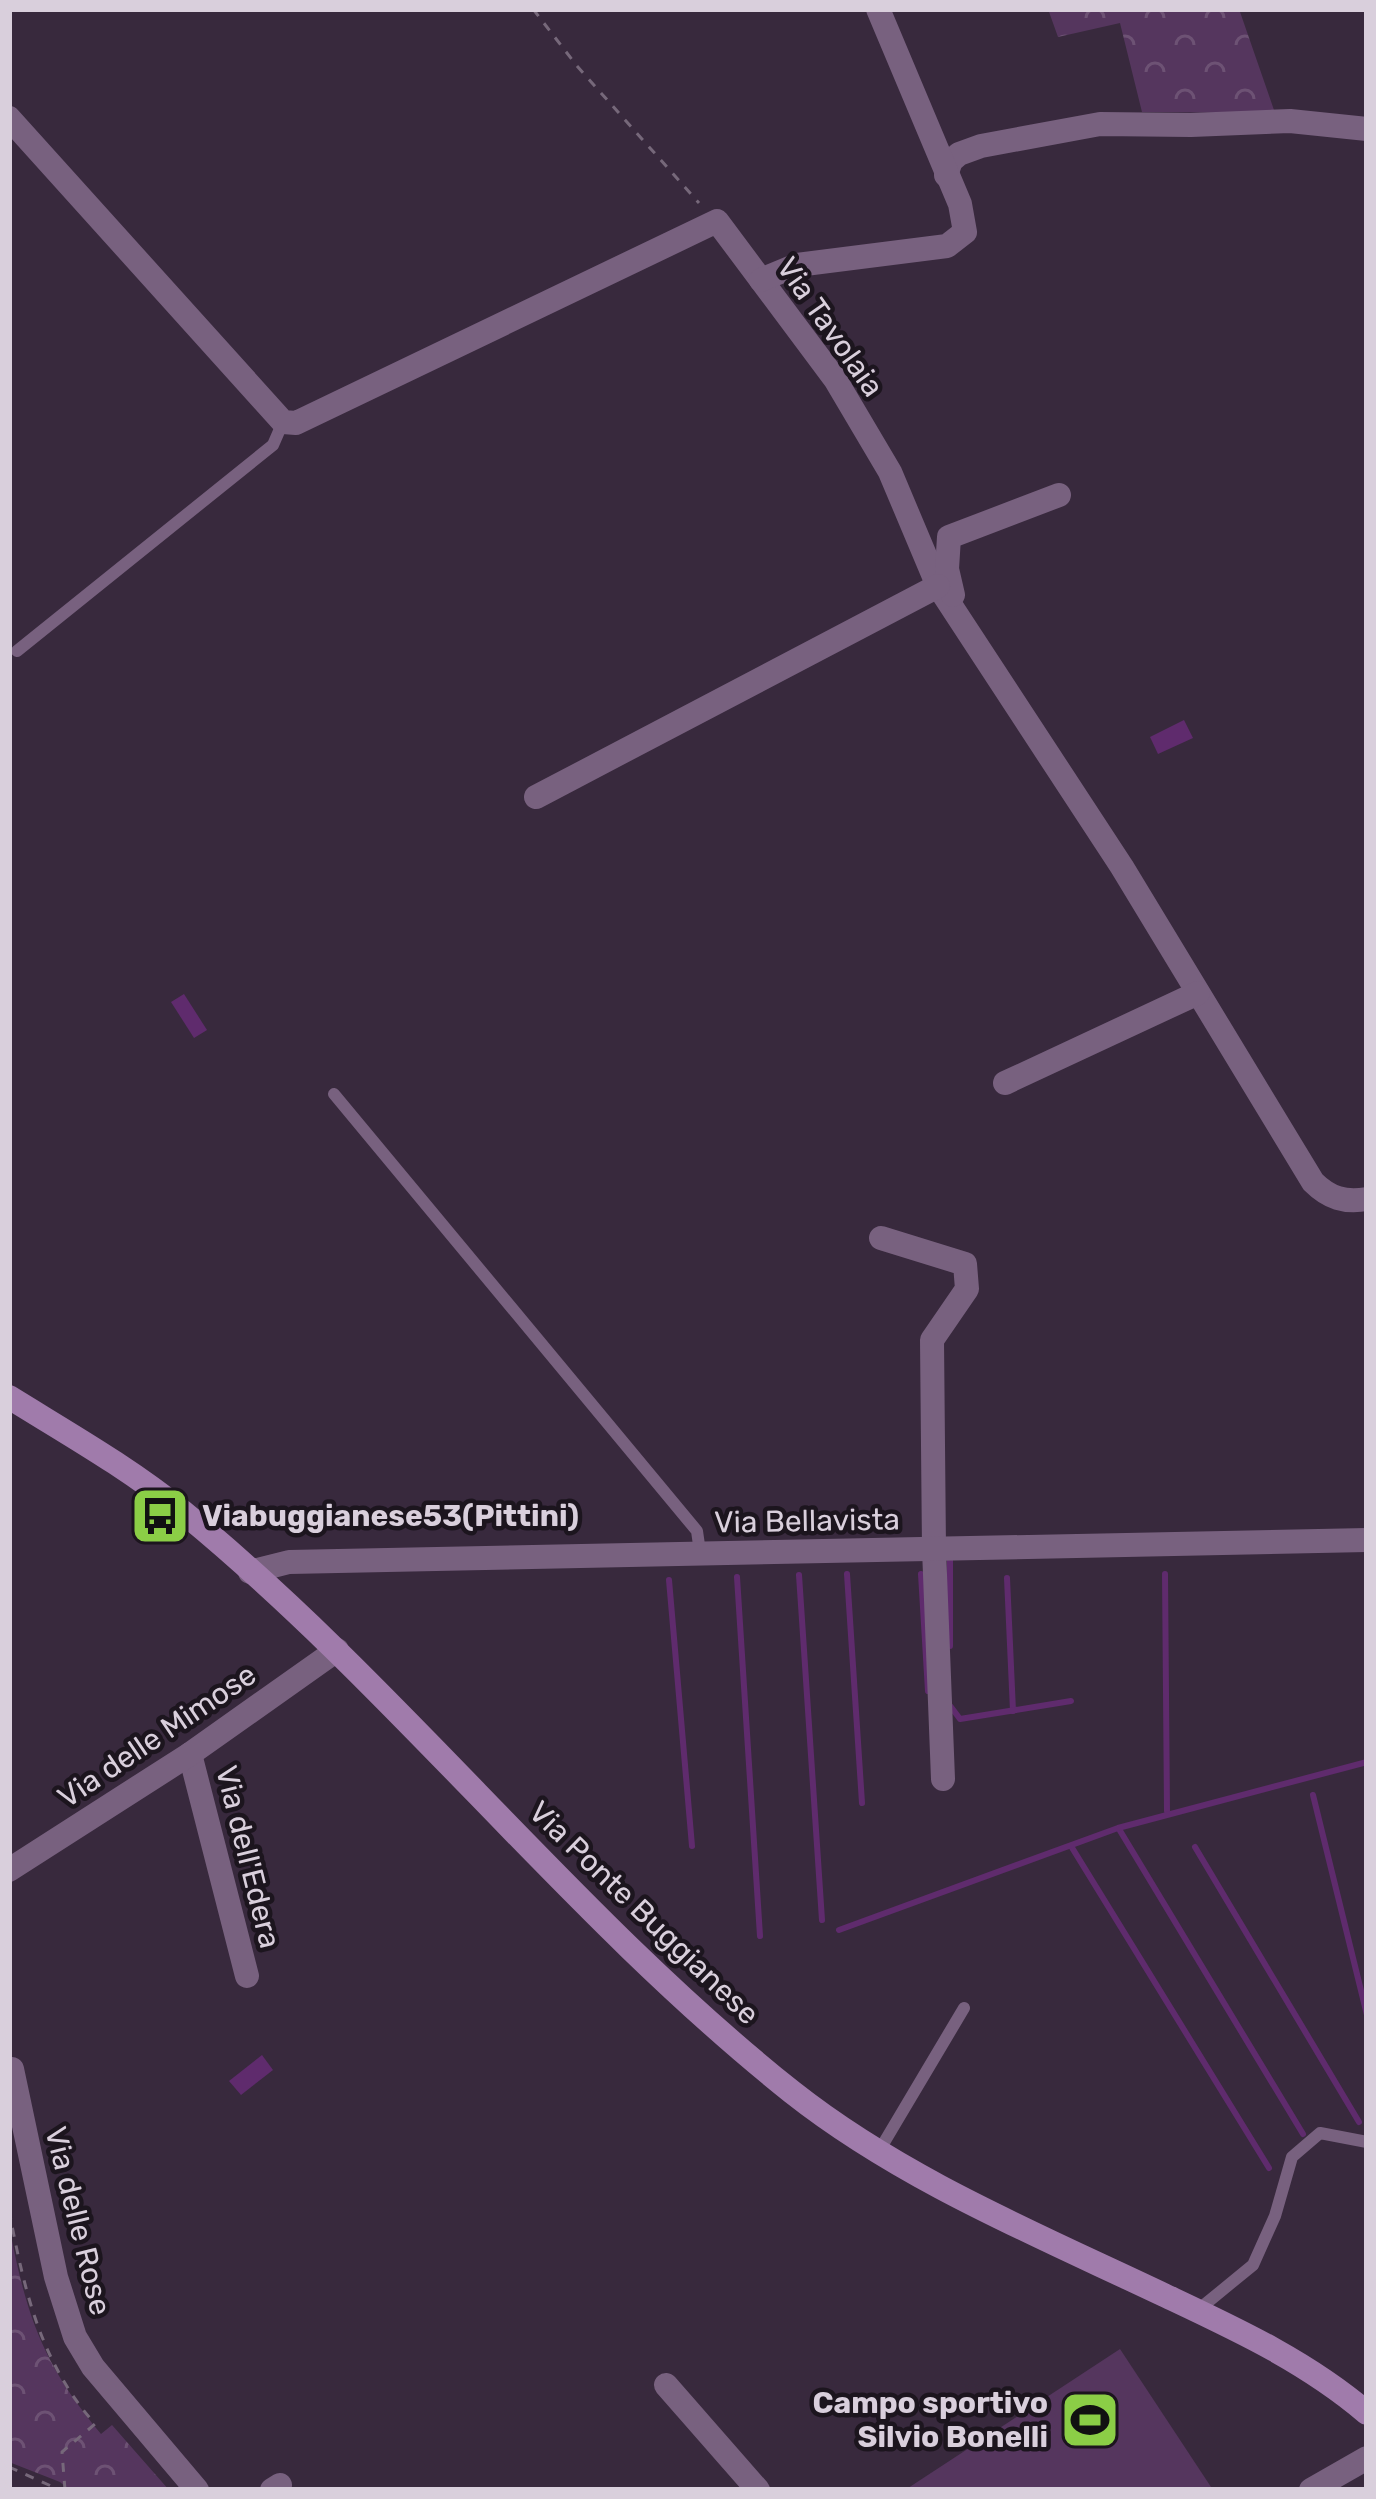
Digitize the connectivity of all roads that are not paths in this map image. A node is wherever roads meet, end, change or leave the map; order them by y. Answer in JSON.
{"nodes":[{"id":1,"x":878,"y":9,"type":"edge"},
{"id":2,"x":9,"y":118,"type":"edge"},
{"id":3,"x":1367,"y":129,"type":"edge"},
{"id":4,"x":946,"y":175,"type":"junction"},
{"id":5,"x":761,"y":280,"type":"junction"},
{"id":6,"x":283,"y":422,"type":"junction"},
{"id":7,"x":1059,"y":495,"type":"dead end"},
{"id":8,"x":938,"y":586,"type":"junction"},
{"id":9,"x":958,"y":616,"type":"junction"},
{"id":10,"x":17,"y":651,"type":"dead end"},
{"id":11,"x":536,"y":797,"type":"dead end"},
{"id":12,"x":1198,"y":993,"type":"junction"},
{"id":13,"x":1005,"y":1083,"type":"dead end"},
{"id":14,"x":334,"y":1094,"type":"dead end"},
{"id":15,"x":1367,"y":1199,"type":"edge"},
{"id":16,"x":881,"y":1238,"type":"dead end"},
{"id":17,"x":9,"y":1397,"type":"edge"},
{"id":18,"x":1367,"y":1540,"type":"edge"},
{"id":19,"x":934,"y":1549,"type":"junction"},
{"id":20,"x":700,"y":1554,"type":"junction"},
{"id":21,"x":250,"y":1572,"type":"junction"},
{"id":22,"x":337,"y":1650,"type":"junction"},
{"id":23,"x":190,"y":1754,"type":"junction"},
{"id":24,"x":943,"y":1779,"type":"dead end"},
{"id":25,"x":9,"y":1870,"type":"edge"},
{"id":26,"x":248,"y":1976,"type":"dead end"},
{"id":27,"x":964,"y":2008,"type":"dead end"},
{"id":28,"x":12,"y":2069,"type":"dead end"},
{"id":29,"x":17,"y":2133,"type":"edge"},
{"id":30,"x":1367,"y":2141,"type":"edge"},
{"id":31,"x":879,"y":2151,"type":"junction"},
{"id":32,"x":1197,"y":2311,"type":"junction"},
{"id":33,"x":666,"y":2385,"type":"dead end"},
{"id":34,"x":1367,"y":2413,"type":"edge"},
{"id":35,"x":1367,"y":2458,"type":"edge"},
{"id":36,"x":197,"y":2490,"type":"edge"},
{"id":37,"x":758,"y":2490,"type":"edge"},
{"id":38,"x":1311,"y":2490,"type":"edge"}],
"edges":[{"from":1,"to":4,"type":"street"},
{"from":2,"to":6,"type":"street"},
{"from":3,"to":4,"type":"street"},
{"from":4,"to":5,"type":"street"},
{"from":5,"to":6,"type":"street","name":"Via Tavolaia"},
{"from":5,"to":8,"type":"street","name":"Via Tavolaia"},
{"from":6,"to":10,"type":"lane"},
{"from":7,"to":9,"type":"street"},
{"from":8,"to":9,"type":"street","name":"Via Tavolaia"},
{"from":8,"to":11,"type":"street"},
{"from":9,"to":12,"type":"street","name":"Via Tavolaia"},
{"from":12,"to":13,"type":"street"},
{"from":12,"to":15,"type":"street","name":"Via Tavolaia"},
{"from":14,"to":20,"type":"lane"},
{"from":16,"to":19,"type":"street"},
{"from":17,"to":21,"type":"main road","name":"Via Ponte Buggianese"},
{"from":18,"to":19,"type":"street","name":"Via Bellavista"},
{"from":19,"to":20,"type":"street","name":"Via Bellavista"},
{"from":19,"to":24,"type":"street"},
{"from":20,"to":21,"type":"street","name":"Via Bellavista"},
{"from":21,"to":22,"type":"main road","name":"Via Ponte Buggianese"},
{"from":22,"to":23,"type":"street","name":"Via delle Mimose"},
{"from":22,"to":31,"type":"main road","name":"Via Ponte Buggianese"},
{"from":23,"to":25,"type":"street","name":"Via delle Mimose"},
{"from":23,"to":26,"type":"street","name":"Via dell'Edera"},
{"from":27,"to":31,"type":"lane"},
{"from":28,"to":29,"type":"street","name":"Via delle Rose"},
{"from":29,"to":36,"type":"street","name":"Via delle Rose"},
{"from":30,"to":32,"type":"lane"},
{"from":31,"to":32,"type":"main road","name":"Via Ponte Buggianese"},
{"from":32,"to":34,"type":"main road","name":"Via Ponte Buggianese"},
{"from":33,"to":37,"type":"street"},
{"from":35,"to":38,"type":"street"}]}
